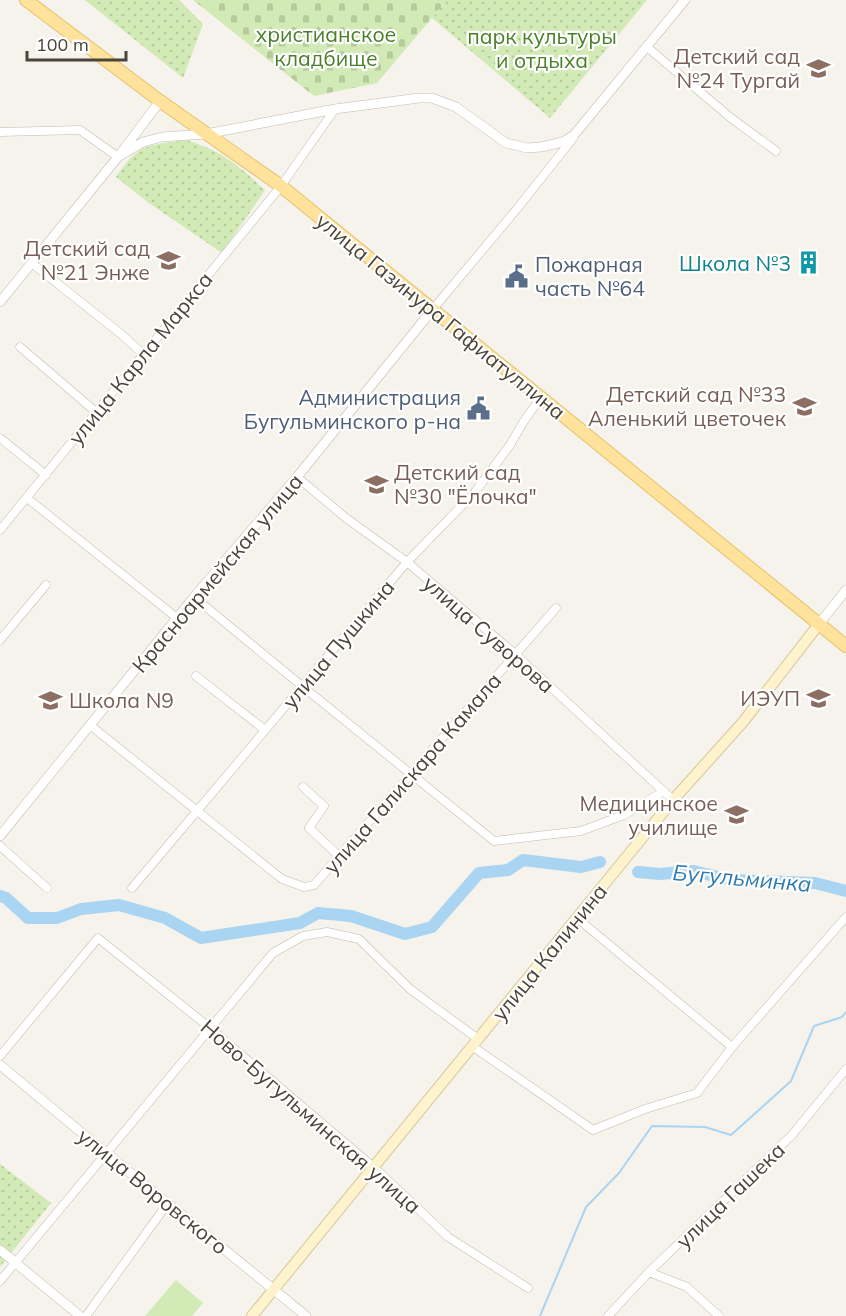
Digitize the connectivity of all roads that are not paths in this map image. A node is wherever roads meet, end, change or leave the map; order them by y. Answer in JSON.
{"nodes":[{"id":1,"x":26,"y":0,"type":"edge"},
{"id":2,"x":685,"y":0,"type":"edge"},
{"id":3,"x":647,"y":47,"type":"junction"},
{"id":4,"x":160,"y":101,"type":"junction"},
{"id":5,"x":335,"y":110,"type":"junction"},
{"id":6,"x":0,"y":132,"type":"edge"},
{"id":7,"x":206,"y":134,"type":"junction"},
{"id":8,"x":574,"y":135,"type":"junction"},
{"id":9,"x":776,"y":151,"type":"dead end"},
{"id":10,"x":118,"y":157,"type":"junction"},
{"id":11,"x":281,"y":186,"type":"junction"},
{"id":12,"x":33,"y":264,"type":"junction"},
{"id":13,"x":0,"y":302,"type":"edge"},
{"id":14,"x":433,"y":309,"type":"junction"},
{"id":15,"x":20,"y":347,"type":"dead end"},
{"id":16,"x":143,"y":354,"type":"junction"},
{"id":17,"x":541,"y":397,"type":"junction"},
{"id":18,"x":96,"y":412,"type":"junction"},
{"id":19,"x":0,"y":438,"type":"edge"},
{"id":20,"x":46,"y":475,"type":"junction"},
{"id":21,"x":297,"y":477,"type":"junction"},
{"id":22,"x":27,"y":498,"type":"junction"},
{"id":23,"x":0,"y":530,"type":"edge"},
{"id":24,"x":407,"y":562,"type":"junction"},
{"id":25,"x":46,"y":585,"type":"dead end"},
{"id":26,"x":846,"y":590,"type":"edge"},
{"id":27,"x":194,"y":597,"type":"junction"},
{"id":28,"x":556,"y":608,"type":"dead end"},
{"id":29,"x":177,"y":618,"type":"junction"},
{"id":30,"x":819,"y":624,"type":"junction"},
{"id":31,"x":0,"y":640,"type":"edge"},
{"id":32,"x":846,"y":646,"type":"edge"},
{"id":33,"x":515,"y":654,"type":"junction"},
{"id":34,"x":196,"y":676,"type":"dead end"},
{"id":35,"x":302,"y":686,"type":"junction"},
{"id":36,"x":90,"y":725,"type":"junction"},
{"id":37,"x":265,"y":730,"type":"junction"},
{"id":38,"x":411,"y":774,"type":"junction"},
{"id":39,"x":303,"y":787,"type":"dead end"},
{"id":40,"x":664,"y":791,"type":"junction"},
{"id":41,"x":673,"y":801,"type":"junction"},
{"id":42,"x":198,"y":810,"type":"junction"},
{"id":43,"x":0,"y":836,"type":"edge"},
{"id":44,"x":0,"y":846,"type":"edge"},
{"id":45,"x":339,"y":856,"type":"junction"},
{"id":46,"x":47,"y":888,"type":"dead end"},
{"id":47,"x":132,"y":888,"type":"dead end"},
{"id":48,"x":846,"y":917,"type":"edge"},
{"id":49,"x":577,"y":918,"type":"junction"},
{"id":50,"x":210,"y":1028,"type":"junction"},
{"id":51,"x":475,"y":1043,"type":"junction"},
{"id":52,"x":732,"y":1047,"type":"junction"},
{"id":53,"x":0,"y":1056,"type":"edge"},
{"id":54,"x":0,"y":1065,"type":"edge"},
{"id":55,"x":846,"y":1069,"type":"edge"},
{"id":56,"x":106,"y":1153,"type":"junction"},
{"id":57,"x":372,"y":1166,"type":"junction"},
{"id":58,"x":168,"y":1203,"type":"junction"},
{"id":59,"x":0,"y":1250,"type":"edge"},
{"id":60,"x":15,"y":1262,"type":"junction"},
{"id":61,"x":650,"y":1272,"type":"junction"},
{"id":62,"x":0,"y":1281,"type":"edge"},
{"id":63,"x":528,"y":1288,"type":"dead end"},
{"id":64,"x":274,"y":1289,"type":"junction"},
{"id":65,"x":80,"y":1316,"type":"edge"},
{"id":66,"x":86,"y":1316,"type":"edge"},
{"id":67,"x":252,"y":1316,"type":"edge"},
{"id":68,"x":306,"y":1316,"type":"edge"},
{"id":69,"x":608,"y":1316,"type":"edge"},
{"id":70,"x":719,"y":1316,"type":"edge"}],
"edges":[{"from":1,"to":4,"type":"main road","name":"улица Газинура Гафиатуллина"},
{"from":2,"to":3,"type":"street"},
{"from":3,"to":8,"type":"street"},
{"from":3,"to":9,"type":"street"},
{"from":4,"to":7,"type":"main road","name":"улица Газинура Гафиатуллина"},
{"from":4,"to":10,"type":"street"},
{"from":5,"to":7,"type":"street"},
{"from":5,"to":8,"type":"street"},
{"from":5,"to":11,"type":"street","name":"улица Карла Маркса"},
{"from":6,"to":10,"type":"street"},
{"from":7,"to":10,"type":"street"},
{"from":7,"to":11,"type":"main road","name":"улица Газинура Гафиатуллина"},
{"from":8,"to":14,"type":"street"},
{"from":10,"to":12,"type":"street"},
{"from":11,"to":14,"type":"main road","name":"улица Газинура Гафиатуллина"},
{"from":11,"to":16,"type":"street","name":"улица Карла Маркса"},
{"from":12,"to":13,"type":"street"},
{"from":12,"to":16,"type":"street"},
{"from":14,"to":17,"type":"main road","name":"улица Газинура Гафиатуллина"},
{"from":14,"to":21,"type":"street","name":"Красноармейская улица"},
{"from":15,"to":18,"type":"street"},
{"from":16,"to":18,"type":"street","name":"улица Карла Маркса"},
{"from":17,"to":24,"type":"street","name":"улица Пушкина"},
{"from":17,"to":30,"type":"main road","name":"улица Газинура Гафиатуллина"},
{"from":18,"to":20,"type":"street","name":"улица Карла Маркса"},
{"from":19,"to":20,"type":"street"},
{"from":20,"to":22,"type":"street","name":"улица Карла Маркса"},
{"from":21,"to":24,"type":"street","name":"улица Суворова"},
{"from":21,"to":27,"type":"street","name":"Красноармейская улица"},
{"from":22,"to":23,"type":"street","name":"улица Карла Маркса"},
{"from":22,"to":29,"type":"street"},
{"from":24,"to":33,"type":"street","name":"улица Суворова"},
{"from":24,"to":35,"type":"street","name":"улица Пушкина"},
{"from":25,"to":31,"type":"street"},
{"from":26,"to":30,"type":"street","name":"улица Калинина"},
{"from":27,"to":29,"type":"street","name":"Красноармейская улица"},
{"from":27,"to":35,"type":"street"},
{"from":28,"to":33,"type":"street","name":"улица Галискара Камала"},
{"from":29,"to":36,"type":"street","name":"Красноармейская улица"},
{"from":30,"to":32,"type":"main road","name":"улица Газинура Гафиатуллина"},
{"from":30,"to":41,"type":"main road","name":"улица Калинина"},
{"from":33,"to":38,"type":"street","name":"улица Галискара Камала"},
{"from":33,"to":40,"type":"street","name":"улица Суворова"},
{"from":34,"to":37,"type":"street"},
{"from":35,"to":37,"type":"street","name":"улица Пушкина"},
{"from":35,"to":38,"type":"street"},
{"from":36,"to":42,"type":"street"},
{"from":36,"to":43,"type":"street","name":"Красноармейская улица"},
{"from":37,"to":42,"type":"street","name":"улица Пушкина"},
{"from":38,"to":40,"type":"street"},
{"from":38,"to":45,"type":"street","name":"улица Галискара Камала"},
{"from":39,"to":45,"type":"street"},
{"from":40,"to":41,"type":"street","name":"улица Суворова"},
{"from":41,"to":49,"type":"main road","name":"улица Калинина"},
{"from":42,"to":45,"type":"street","name":"улица Галискара Камала"},
{"from":42,"to":47,"type":"street","name":"улица Пушкина"},
{"from":44,"to":46,"type":"street"},
{"from":48,"to":52,"type":"street"},
{"from":49,"to":51,"type":"main road","name":"улица Калинина"},
{"from":49,"to":52,"type":"street"},
{"from":50,"to":51,"type":"street"},
{"from":50,"to":53,"type":"street","name":"Ново-Бугульминская улица"},
{"from":50,"to":56,"type":"street"},
{"from":50,"to":57,"type":"street","name":"Ново-Бугульминская улица"},
{"from":51,"to":52,"type":"street"},
{"from":51,"to":57,"type":"main road","name":"улица Калинина"},
{"from":54,"to":56,"type":"street","name":"улица Воровского"},
{"from":55,"to":61,"type":"street","name":"улица Гашека"},
{"from":56,"to":58,"type":"street","name":"улица Воровского"},
{"from":56,"to":60,"type":"street"},
{"from":57,"to":63,"type":"street","name":"Ново-Бугульминская улица"},
{"from":57,"to":64,"type":"main road","name":"улица Калинина"},
{"from":58,"to":64,"type":"street","name":"улица Воровского"},
{"from":58,"to":66,"type":"street"},
{"from":59,"to":60,"type":"street"},
{"from":60,"to":62,"type":"street"},
{"from":60,"to":65,"type":"street"},
{"from":61,"to":69,"type":"street","name":"улица Гашека"},
{"from":61,"to":70,"type":"street"},
{"from":64,"to":67,"type":"main road","name":"улица Калинина"},
{"from":64,"to":68,"type":"street","name":"улица Воровского"}]}
